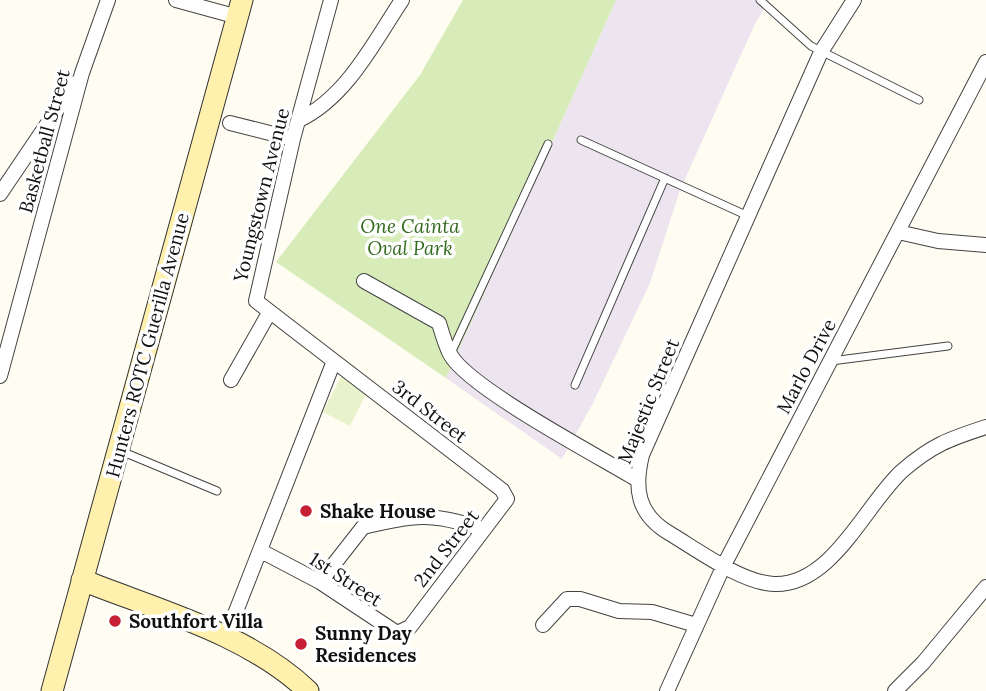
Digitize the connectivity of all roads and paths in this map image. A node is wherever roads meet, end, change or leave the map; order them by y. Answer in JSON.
{"nodes":[{"id":1,"x":108,"y":0,"type":"edge"},
{"id":2,"x":176,"y":0,"type":"edge"},
{"id":3,"x":331,"y":0,"type":"edge"},
{"id":4,"x":402,"y":0,"type":"edge"},
{"id":5,"x":760,"y":0,"type":"edge"},
{"id":6,"x":854,"y":0,"type":"edge"},
{"id":7,"x":240,"y":9,"type":"edge"},
{"id":8,"x":821,"y":52,"type":"junction"},
{"id":9,"x":986,"y":62,"type":"edge"},
{"id":10,"x":82,"y":73,"type":"junction"},
{"id":11,"x":309,"y":83,"type":"junction"},
{"id":12,"x":337,"y":93,"type":"junction"},
{"id":13,"x":919,"y":100,"type":"dead end"},
{"id":14,"x":299,"y":120,"type":"junction"},
{"id":15,"x":230,"y":123,"type":"dead end"},
{"id":16,"x":293,"y":139,"type":"junction"},
{"id":17,"x":581,"y":140,"type":"dead end"},
{"id":18,"x":548,"y":144,"type":"dead end"},
{"id":19,"x":665,"y":178,"type":"junction"},
{"id":20,"x":0,"y":194,"type":"edge"},
{"id":21,"x":748,"y":216,"type":"junction"},
{"id":22,"x":898,"y":232,"type":"junction"},
{"id":23,"x":986,"y":245,"type":"edge"},
{"id":24,"x":364,"y":281,"type":"dead end"},
{"id":25,"x":269,"y":313,"type":"junction"},
{"id":26,"x":948,"y":346,"type":"dead end"},
{"id":27,"x":450,"y":355,"type":"junction"},
{"id":28,"x":334,"y":361,"type":"junction"},
{"id":29,"x":831,"y":361,"type":"junction"},
{"id":30,"x":0,"y":376,"type":"edge"},
{"id":31,"x":231,"y":380,"type":"dead end"},
{"id":32,"x":575,"y":385,"type":"dead end"},
{"id":33,"x":986,"y":427,"type":"edge"},
{"id":34,"x":118,"y":450,"type":"junction"},
{"id":35,"x":636,"y":479,"type":"junction"},
{"id":36,"x":217,"y":491,"type":"dead end"},
{"id":37,"x":502,"y":491,"type":"joint"},
{"id":38,"x":482,"y":530,"type":"junction"},
{"id":39,"x":261,"y":551,"type":"junction"},
{"id":40,"x":724,"y":565,"type":"junction"},
{"id":41,"x":82,"y":580,"type":"junction"},
{"id":42,"x":320,"y":582,"type":"junction"},
{"id":43,"x":986,"y":587,"type":"edge"},
{"id":44,"x":543,"y":625,"type":"dead end"},
{"id":45,"x":696,"y":625,"type":"junction"},
{"id":46,"x":410,"y":627,"type":"joint"},
{"id":47,"x":226,"y":638,"type":"junction"},
{"id":48,"x":52,"y":691,"type":"edge"},
{"id":49,"x":308,"y":691,"type":"edge"},
{"id":50,"x":667,"y":691,"type":"edge"},
{"id":51,"x":895,"y":691,"type":"edge"}],
"edges":[{"from":1,"to":10,"type":"street","name":"Basketball Street"},
{"from":2,"to":7,"type":"street"},
{"from":3,"to":11,"type":"street","name":"Youngstown Avenue"},
{"from":4,"to":12,"type":"street"},
{"from":5,"to":8,"type":"lane"},
{"from":6,"to":8,"type":"street","name":"Majestic Street"},
{"from":7,"to":34,"type":"street","name":"Hunters ROTC Guerilla Avenue"},
{"from":8,"to":13,"type":"lane"},
{"from":8,"to":21,"type":"street","name":"Majestic Street"},
{"from":9,"to":22,"type":"street","name":"Marlo Drive"},
{"from":10,"to":20,"type":"street"},
{"from":10,"to":30,"type":"street","name":"Basketball Street"},
{"from":11,"to":12,"type":"street"},
{"from":11,"to":14,"type":"street","name":"Youngstown Avenue"},
{"from":12,"to":14,"type":"street"},
{"from":14,"to":16,"type":"street","name":"Youngstown Avenue"},
{"from":15,"to":16,"type":"street"},
{"from":16,"to":25,"type":"street","name":"Youngstown Avenue"},
{"from":17,"to":19,"type":"lane"},
{"from":18,"to":27,"type":"lane"},
{"from":19,"to":21,"type":"lane"},
{"from":19,"to":32,"type":"lane"},
{"from":21,"to":35,"type":"street","name":"Majestic Street"},
{"from":22,"to":23,"type":"street"},
{"from":22,"to":29,"type":"street","name":"Marlo Drive"},
{"from":24,"to":27,"type":"street"},
{"from":25,"to":28,"type":"street"},
{"from":25,"to":31,"type":"street"},
{"from":26,"to":29,"type":"lane"},
{"from":27,"to":35,"type":"street"},
{"from":28,"to":37,"type":"street","name":"3rd Street"},
{"from":28,"to":39,"type":"street"},
{"from":29,"to":40,"type":"street","name":"Marlo Drive"},
{"from":33,"to":40,"type":"street","name":"Majestic Street"},
{"from":34,"to":36,"type":"lane"},
{"from":34,"to":41,"type":"street","name":"Hunters ROTC Guerilla Avenue"},
{"from":35,"to":40,"type":"street","name":"Majestic Street"},
{"from":37,"to":38,"type":"street","name":"2nd Street"},
{"from":38,"to":42,"type":"street"},
{"from":38,"to":46,"type":"street","name":"2nd Street"},
{"from":39,"to":42,"type":"street","name":"1st Street"},
{"from":39,"to":47,"type":"street"},
{"from":40,"to":45,"type":"street","name":"Marlo Drive"},
{"from":41,"to":47,"type":"street"},
{"from":41,"to":48,"type":"street","name":"Hunters ROTC Guerilla Avenue"},
{"from":42,"to":46,"type":"street","name":"1st Street"},
{"from":43,"to":51,"type":"street"},
{"from":44,"to":45,"type":"street"},
{"from":45,"to":50,"type":"street","name":"Marlo Drive"},
{"from":47,"to":49,"type":"street"}]}
